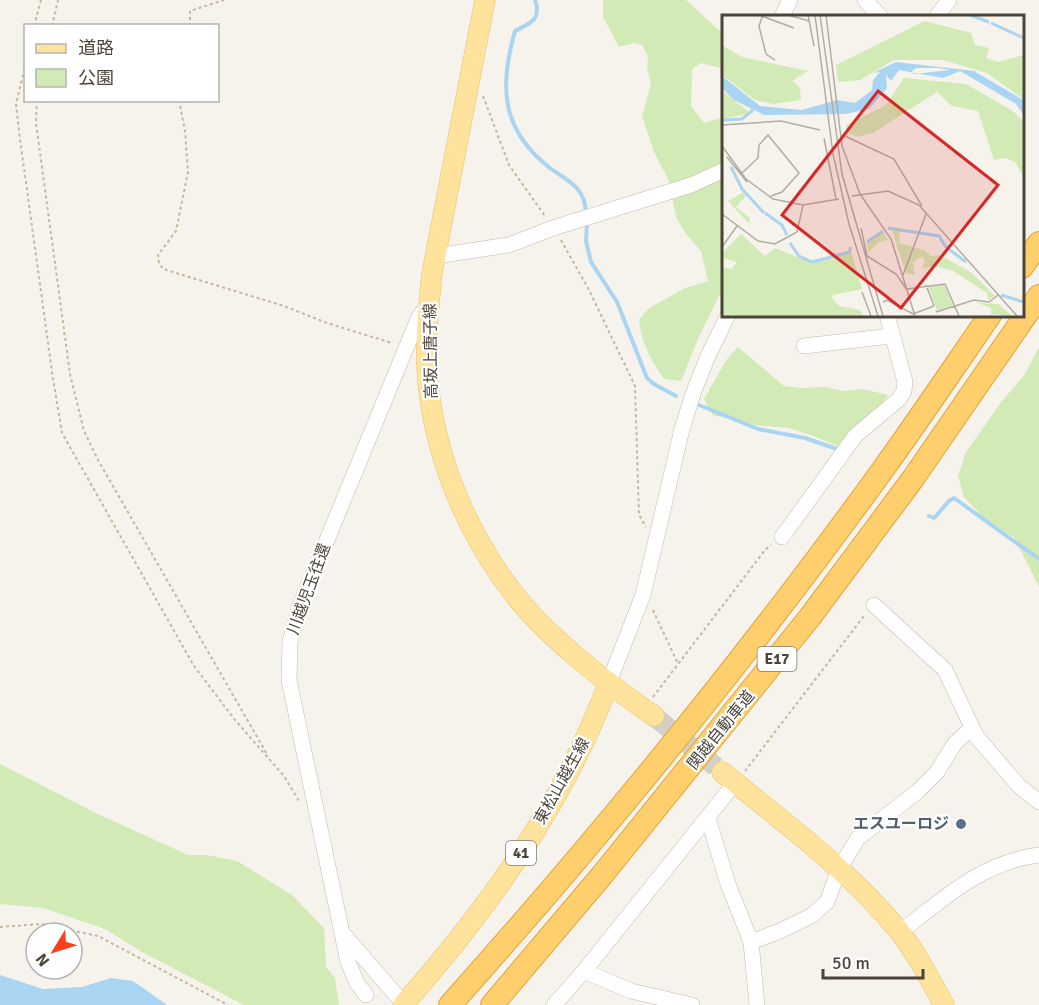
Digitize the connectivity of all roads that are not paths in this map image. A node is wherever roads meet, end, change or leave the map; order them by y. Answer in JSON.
{"nodes":[{"id":1,"x":485,"y":0,"type":"edge"},
{"id":2,"x":790,"y":0,"type":"edge"},
{"id":3,"x":865,"y":0,"type":"edge"},
{"id":4,"x":949,"y":0,"type":"edge"},
{"id":5,"x":782,"y":15,"type":"edge"},
{"id":6,"x":878,"y":15,"type":"edge"},
{"id":7,"x":938,"y":15,"type":"edge"},
{"id":8,"x":722,"y":171,"type":"edge"},
{"id":9,"x":1039,"y":243,"type":"edge"},
{"id":10,"x":436,"y":256,"type":"junction"},
{"id":11,"x":1024,"y":266,"type":"edge"},
{"id":12,"x":1039,"y":296,"type":"edge"},
{"id":13,"x":429,"y":302,"type":"junction"},
{"id":14,"x":728,"y":316,"type":"edge"},
{"id":15,"x":887,"y":316,"type":"edge"},
{"id":16,"x":989,"y":316,"type":"edge"},
{"id":17,"x":891,"y":336,"type":"junction"},
{"id":18,"x":804,"y":346,"type":"dead end"},
{"id":19,"x":782,"y":537,"type":"road end"},
{"id":20,"x":874,"y":605,"type":"road end"},
{"id":21,"x":609,"y":682,"type":"junction"},
{"id":22,"x":649,"y":713,"type":"tunnel mouth"},
{"id":23,"x":972,"y":728,"type":"junction"},
{"id":24,"x":728,"y":778,"type":"joint"},
{"id":25,"x":1039,"y":802,"type":"edge"},
{"id":26,"x":708,"y":818,"type":"junction"},
{"id":27,"x":1039,"y":855,"type":"edge"},
{"id":28,"x":839,"y":869,"type":"junction"},
{"id":29,"x":900,"y":932,"type":"junction"},
{"id":30,"x":342,"y":933,"type":"junction"},
{"id":31,"x":751,"y":942,"type":"junction"},
{"id":32,"x":584,"y":971,"type":"junction"},
{"id":33,"x":366,"y":995,"type":"dead end"},
{"id":34,"x":400,"y":1001,"type":"edge"},
{"id":35,"x":450,"y":1005,"type":"edge"},
{"id":36,"x":492,"y":1005,"type":"edge"},
{"id":37,"x":554,"y":1005,"type":"edge"},
{"id":38,"x":692,"y":1005,"type":"edge"},
{"id":39,"x":757,"y":1005,"type":"edge"},
{"id":40,"x":944,"y":1005,"type":"edge"}],
"edges":[{"from":1,"to":10,"type":"main road","name":"高坂上唐子線"},
{"from":2,"to":5,"type":"street"},
{"from":3,"to":6,"type":"street"},
{"from":4,"to":7,"type":"street"},
{"from":8,"to":10,"type":"street"},
{"from":9,"to":11,"type":"highway"},
{"from":10,"to":13,"type":"main road","name":"高坂上唐子線"},
{"from":12,"to":36,"type":"highway","name":"関越自動車道","number":"E17"},
{"from":13,"to":21,"type":"main road","name":"高坂上唐子線"},
{"from":13,"to":30,"type":"street","name":"川越児玉往還"},
{"from":14,"to":21,"type":"street"},
{"from":15,"to":17,"type":"street"},
{"from":16,"to":35,"type":"highway","name":"関越自動車道","number":"E17"},
{"from":17,"to":18,"type":"street"},
{"from":17,"to":19,"type":"street"},
{"from":20,"to":23,"type":"street"},
{"from":21,"to":22,"type":"main road"},
{"from":21,"to":34,"type":"main road","name":"東松山越生線","number":"41"},
{"from":23,"to":25,"type":"street"},
{"from":23,"to":28,"type":"street"},
{"from":24,"to":26,"type":"street"},
{"from":24,"to":28,"type":"main road"},
{"from":26,"to":31,"type":"street"},
{"from":26,"to":32,"type":"street"},
{"from":27,"to":29,"type":"street"},
{"from":28,"to":29,"type":"main road"},
{"from":28,"to":31,"type":"street"},
{"from":29,"to":40,"type":"main road"},
{"from":30,"to":33,"type":"street","name":"川越児玉往還"},
{"from":30,"to":34,"type":"street"},
{"from":31,"to":39,"type":"street"},
{"from":32,"to":37,"type":"street"},
{"from":32,"to":38,"type":"street"}]}
